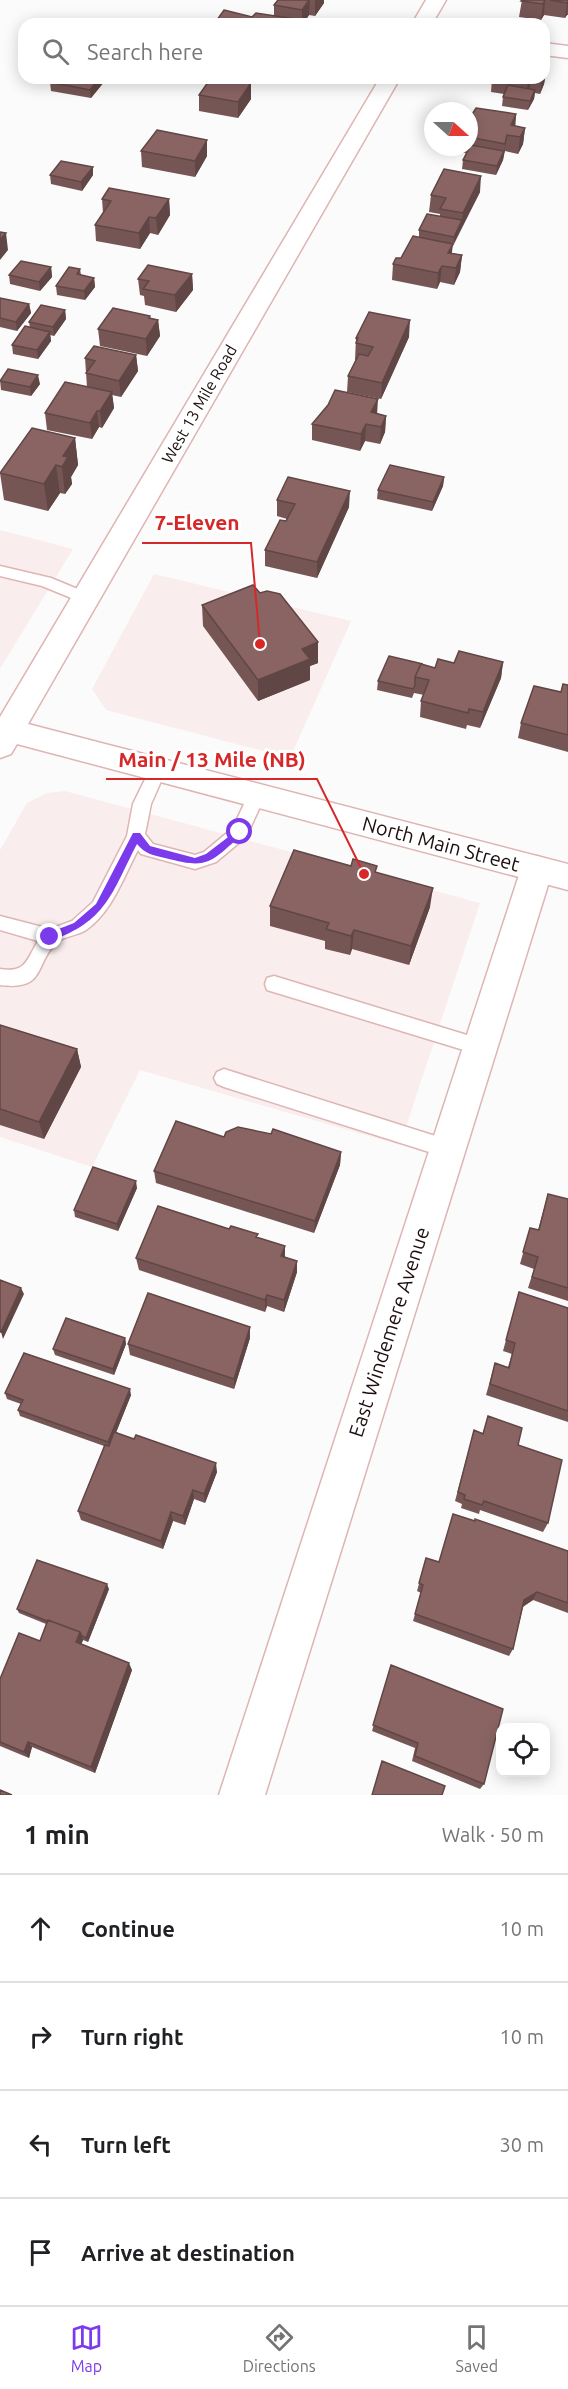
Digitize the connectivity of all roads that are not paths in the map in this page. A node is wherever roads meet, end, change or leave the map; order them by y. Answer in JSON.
{"nodes":[{"id":1,"x":436,"y":0,"type":"edge"},
{"id":2,"x":426,"y":18,"type":"edge"},
{"id":3,"x":550,"y":50,"type":"edge"},
{"id":4,"x":568,"y":52,"type":"edge"},
{"id":5,"x":386,"y":84,"type":"edge"},
{"id":6,"x":0,"y":571,"type":"edge"},
{"id":7,"x":86,"y":599,"type":"junction"},
{"id":8,"x":3,"y":734,"type":"edge"},
{"id":9,"x":158,"y":770,"type":"junction"},
{"id":10,"x":256,"y":796,"type":"junction"},
{"id":11,"x":136,"y":836,"type":"junction"},
{"id":12,"x":553,"y":873,"type":"edge"},
{"id":13,"x":0,"y":923,"type":"edge"},
{"id":14,"x":50,"y":937,"type":"junction"},
{"id":15,"x":0,"y":977,"type":"edge"},
{"id":16,"x":274,"y":984,"type":"dead end"},
{"id":17,"x":480,"y":1047,"type":"junction"},
{"id":18,"x":224,"y":1078,"type":"dead end"},
{"id":19,"x":448,"y":1149,"type":"junction"},
{"id":20,"x":242,"y":1795,"type":"edge"}],
"edges":[{"from":1,"to":2,"type":"main road"},
{"from":3,"to":4,"type":"main road"},
{"from":5,"to":7,"type":"main road","name":"West 13 Mile Road"},
{"from":6,"to":7,"type":"lane"},
{"from":7,"to":8,"type":"main road","name":"West 13 Mile Road"},
{"from":8,"to":9,"type":"main road","name":"North Main Street"},
{"from":9,"to":10,"type":"main road","name":"North Main Street"},
{"from":9,"to":11,"type":"lane"},
{"from":10,"to":11,"type":"lane"},
{"from":10,"to":12,"type":"main road","name":"North Main Street"},
{"from":11,"to":14,"type":"lane"},
{"from":12,"to":17,"type":"main road","name":"East Windemere Avenue"},
{"from":13,"to":14,"type":"lane"},
{"from":14,"to":15,"type":"lane"},
{"from":16,"to":17,"type":"lane"},
{"from":17,"to":19,"type":"main road","name":"East Windemere Avenue"},
{"from":18,"to":19,"type":"lane"},
{"from":19,"to":20,"type":"main road","name":"East Windemere Avenue"}]}
